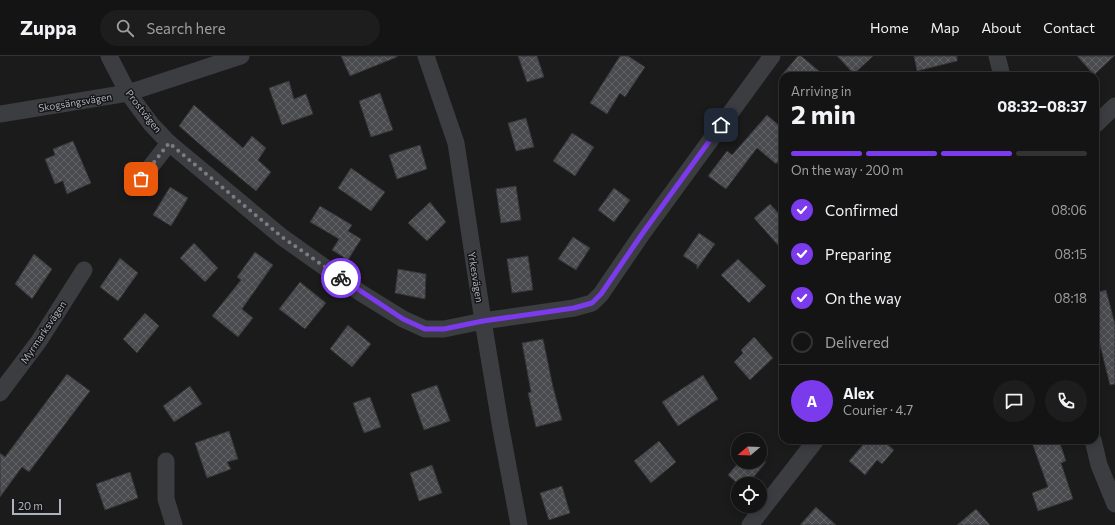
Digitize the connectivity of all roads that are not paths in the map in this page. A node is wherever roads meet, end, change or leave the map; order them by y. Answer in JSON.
{"nodes":[{"id":1,"x":109,"y":56,"type":"edge"},
{"id":2,"x":241,"y":56,"type":"edge"},
{"id":3,"x":426,"y":56,"type":"edge"},
{"id":4,"x":772,"y":56,"type":"edge"},
{"id":5,"x":997,"y":56,"type":"edge"},
{"id":6,"x":1001,"y":72,"type":"edge"},
{"id":7,"x":128,"y":93,"type":"junction"},
{"id":8,"x":1115,"y":106,"type":"edge"},
{"id":9,"x":0,"y":114,"type":"edge"},
{"id":10,"x":1099,"y":121,"type":"edge"},
{"id":11,"x":169,"y":143,"type":"junction"},
{"id":12,"x":141,"y":179,"type":"dead end"},
{"id":13,"x":84,"y":270,"type":"dead end"},
{"id":14,"x":483,"y":321,"type":"junction"},
{"id":15,"x":0,"y":393,"type":"edge"},
{"id":16,"x":813,"y":444,"type":"edge"},
{"id":17,"x":1094,"y":444,"type":"edge"},
{"id":18,"x":166,"y":461,"type":"dead end"},
{"id":19,"x":1115,"y":504,"type":"edge"},
{"id":20,"x":174,"y":525,"type":"edge"},
{"id":21,"x":519,"y":525,"type":"edge"},
{"id":22,"x":750,"y":525,"type":"edge"}],
"edges":[{"from":1,"to":7,"type":"street","name":"Prostvägen"},
{"from":2,"to":7,"type":"street","name":"Skogsängsvägen"},
{"from":3,"to":14,"type":"street","name":"Yrkesvägen"},
{"from":4,"to":14,"type":"street","name":"Prostvägen"},
{"from":5,"to":6,"type":"street"},
{"from":7,"to":9,"type":"street","name":"Skogsängsvägen"},
{"from":7,"to":11,"type":"street","name":"Prostvägen"},
{"from":8,"to":10,"type":"street"},
{"from":11,"to":12,"type":"street"},
{"from":11,"to":14,"type":"street","name":"Prostvägen"},
{"from":13,"to":15,"type":"street","name":"Myrmarksvägen"},
{"from":14,"to":21,"type":"street","name":"Yrkesvägen"},
{"from":16,"to":22,"type":"street"},
{"from":17,"to":19,"type":"street"},
{"from":18,"to":20,"type":"street"}]}
